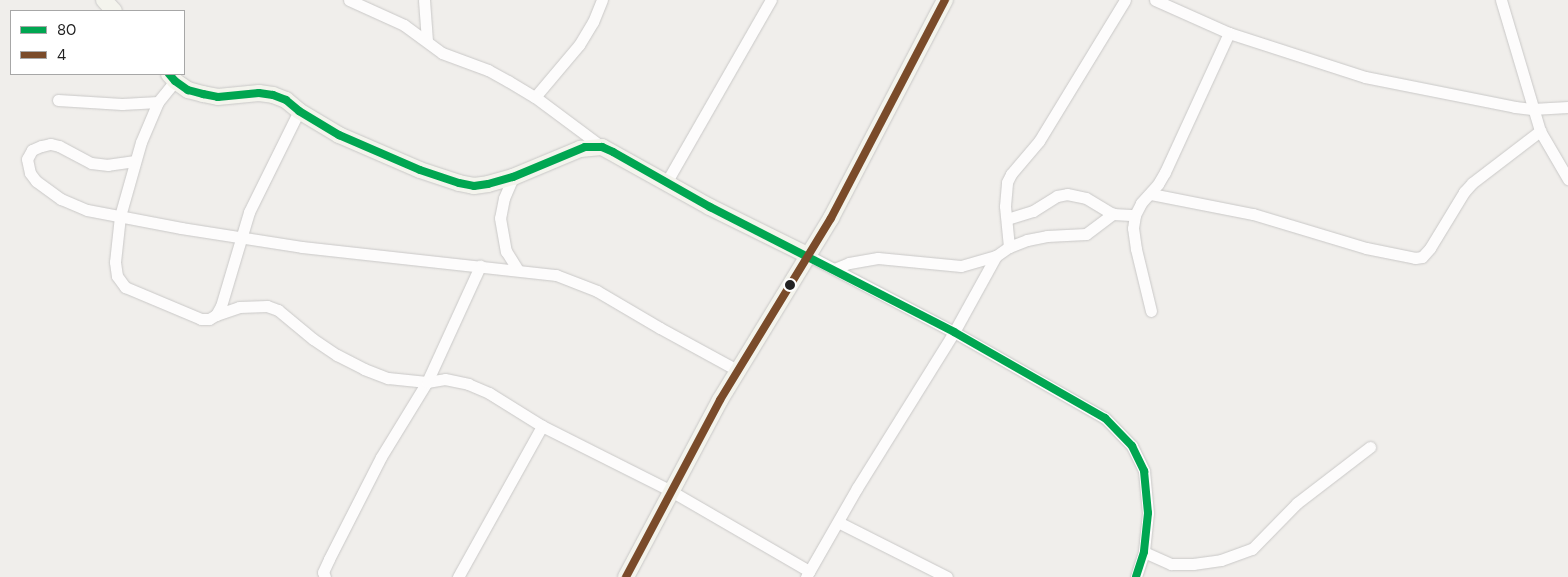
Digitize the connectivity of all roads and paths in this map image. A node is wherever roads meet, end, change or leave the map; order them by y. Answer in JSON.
{"nodes":[{"id":1,"x":104,"y":0,"type":"edge"},
{"id":2,"x":349,"y":0,"type":"edge"},
{"id":3,"x":424,"y":0,"type":"edge"},
{"id":4,"x":602,"y":0,"type":"edge"},
{"id":5,"x":771,"y":0,"type":"edge"},
{"id":6,"x":945,"y":0,"type":"edge"},
{"id":7,"x":1126,"y":0,"type":"edge"},
{"id":8,"x":1155,"y":0,"type":"edge"},
{"id":9,"x":1500,"y":0,"type":"edge"},
{"id":10,"x":113,"y":10,"type":"edge"},
{"id":11,"x":1229,"y":33,"type":"junction"},
{"id":12,"x":426,"y":41,"type":"junction"},
{"id":13,"x":172,"y":77,"type":"edge"},
{"id":14,"x":535,"y":97,"type":"junction"},
{"id":15,"x":58,"y":100,"type":"dead end"},
{"id":16,"x":158,"y":102,"type":"junction"},
{"id":17,"x":1568,"y":107,"type":"edge"},
{"id":18,"x":1532,"y":109,"type":"junction"},
{"id":19,"x":299,"y":111,"type":"junction"},
{"id":20,"x":1540,"y":131,"type":"junction"},
{"id":21,"x":602,"y":147,"type":"junction"},
{"id":22,"x":135,"y":161,"type":"junction"},
{"id":23,"x":513,"y":177,"type":"junction"},
{"id":24,"x":1568,"y":179,"type":"edge"},
{"id":25,"x":666,"y":183,"type":"junction"},
{"id":26,"x":1151,"y":194,"type":"junction"},
{"id":27,"x":1113,"y":214,"type":"junction"},
{"id":28,"x":1136,"y":215,"type":"junction"},
{"id":29,"x":120,"y":216,"type":"junction"},
{"id":30,"x":1008,"y":219,"type":"junction"},
{"id":31,"x":241,"y":238,"type":"junction"},
{"id":32,"x":1009,"y":247,"type":"junction"},
{"id":33,"x":809,"y":256,"type":"junction"},
{"id":34,"x":996,"y":256,"type":"junction"},
{"id":35,"x":480,"y":266,"type":"junction"},
{"id":36,"x":834,"y":269,"type":"junction"},
{"id":37,"x":518,"y":270,"type":"junction"},
{"id":38,"x":1151,"y":311,"type":"dead end"},
{"id":39,"x":216,"y":315,"type":"junction"},
{"id":40,"x":954,"y":332,"type":"junction"},
{"id":41,"x":739,"y":371,"type":"junction"},
{"id":42,"x":427,"y":382,"type":"junction"},
{"id":43,"x":542,"y":426,"type":"junction"},
{"id":44,"x":1370,"y":447,"type":"dead end"},
{"id":45,"x":671,"y":491,"type":"junction"},
{"id":46,"x":838,"y":522,"type":"junction"},
{"id":47,"x":1144,"y":552,"type":"junction"},
{"id":48,"x":808,"y":574,"type":"edge"},
{"id":49,"x":324,"y":577,"type":"edge"},
{"id":50,"x":458,"y":577,"type":"edge"},
{"id":51,"x":626,"y":577,"type":"edge"},
{"id":52,"x":947,"y":577,"type":"edge"},
{"id":53,"x":1136,"y":577,"type":"edge"}],
"edges":[{"from":1,"to":10,"type":"street"},
{"from":2,"to":12,"type":"street"},
{"from":3,"to":12,"type":"street"},
{"from":4,"to":14,"type":"street"},
{"from":5,"to":25,"type":"street"},
{"from":6,"to":33,"type":"street"},
{"from":7,"to":30,"type":"street"},
{"from":8,"to":11,"type":"street"},
{"from":9,"to":18,"type":"street"},
{"from":11,"to":18,"type":"street"},
{"from":11,"to":26,"type":"street"},
{"from":12,"to":14,"type":"street"},
{"from":13,"to":16,"type":"street"},
{"from":13,"to":19,"type":"street"},
{"from":14,"to":21,"type":"street"},
{"from":15,"to":16,"type":"street"},
{"from":16,"to":22,"type":"street"},
{"from":17,"to":18,"type":"street"},
{"from":18,"to":20,"type":"street"},
{"from":19,"to":23,"type":"street"},
{"from":19,"to":31,"type":"street"},
{"from":20,"to":24,"type":"street"},
{"from":20,"to":26,"type":"street"},
{"from":21,"to":23,"type":"street"},
{"from":21,"to":25,"type":"street"},
{"from":22,"to":29,"type":"street"},
{"from":22,"to":29,"type":"street"},
{"from":23,"to":37,"type":"street"},
{"from":25,"to":33,"type":"street"},
{"from":26,"to":28,"type":"street"},
{"from":27,"to":28,"type":"street"},
{"from":27,"to":30,"type":"street"},
{"from":27,"to":32,"type":"street"},
{"from":28,"to":38,"type":"street"},
{"from":29,"to":31,"type":"street"},
{"from":29,"to":39,"type":"street"},
{"from":30,"to":32,"type":"street"},
{"from":31,"to":35,"type":"street"},
{"from":31,"to":39,"type":"street"},
{"from":32,"to":34,"type":"street"},
{"from":33,"to":36,"type":"street"},
{"from":33,"to":41,"type":"street"},
{"from":34,"to":36,"type":"street"},
{"from":34,"to":40,"type":"street"},
{"from":35,"to":37,"type":"street"},
{"from":35,"to":42,"type":"street"},
{"from":36,"to":40,"type":"street"},
{"from":37,"to":41,"type":"street"},
{"from":39,"to":42,"type":"street"},
{"from":40,"to":46,"type":"street"},
{"from":40,"to":47,"type":"street"},
{"from":41,"to":45,"type":"street"},
{"from":42,"to":43,"type":"street"},
{"from":42,"to":49,"type":"street"},
{"from":43,"to":45,"type":"street"},
{"from":43,"to":50,"type":"street"},
{"from":44,"to":47,"type":"street"},
{"from":45,"to":48,"type":"street"},
{"from":45,"to":51,"type":"street"},
{"from":46,"to":48,"type":"street"},
{"from":46,"to":52,"type":"street"},
{"from":47,"to":53,"type":"street"}]}
